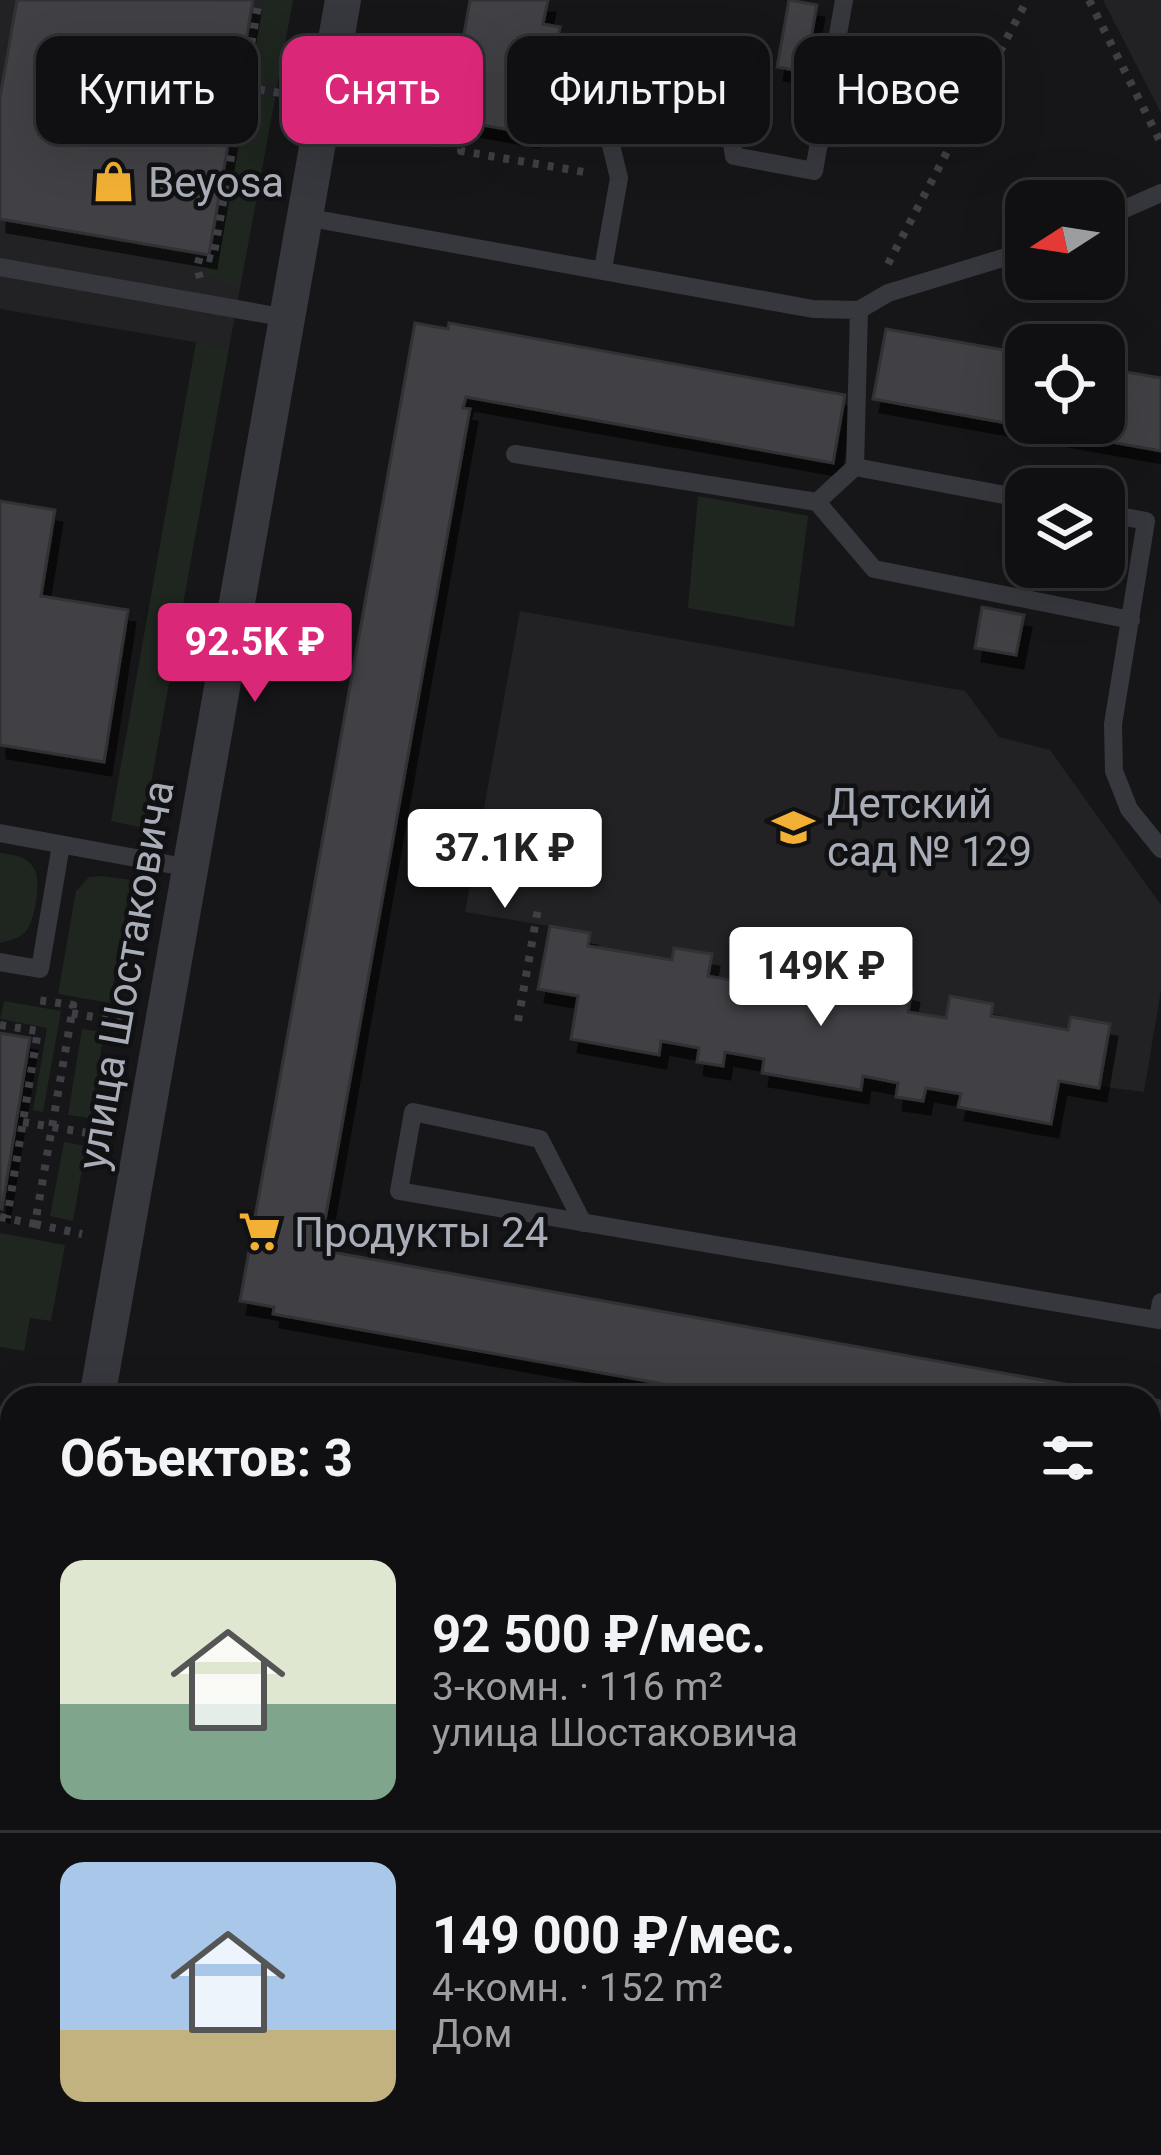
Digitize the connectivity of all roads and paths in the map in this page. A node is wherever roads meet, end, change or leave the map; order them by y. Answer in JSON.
{"nodes":[{"id":1,"x":259,"y":0,"type":"edge"},
{"id":2,"x":343,"y":0,"type":"edge"},
{"id":3,"x":844,"y":0,"type":"edge"},
{"id":4,"x":1027,"y":0,"type":"edge"},
{"id":5,"x":1089,"y":0,"type":"edge"},
{"id":6,"x":253,"y":36,"type":"edge"},
{"id":7,"x":1161,"y":142,"type":"edge"},
{"id":8,"x":234,"y":144,"type":"edge"},
{"id":9,"x":462,"y":144,"type":"edge"},
{"id":10,"x":619,"y":178,"type":"junction"},
{"id":11,"x":1161,"y":193,"type":"edge"},
{"id":12,"x":1125,"y":209,"type":"edge"},
{"id":13,"x":304,"y":217,"type":"junction"},
{"id":14,"x":1005,"y":257,"type":"edge"},
{"id":15,"x":0,"y":267,"type":"edge"},
{"id":16,"x":603,"y":269,"type":"junction"},
{"id":17,"x":210,"y":286,"type":"dead end"},
{"id":18,"x":859,"y":310,"type":"junction"},
{"id":19,"x":287,"y":318,"type":"junction"},
{"id":20,"x":515,"y":454,"type":"dead end"},
{"id":21,"x":855,"y":466,"type":"junction"},
{"id":22,"x":1005,"y":495,"type":"edge"},
{"id":23,"x":817,"y":502,"type":"junction"},
{"id":24,"x":1125,"y":516,"type":"edge"},
{"id":25,"x":1130,"y":620,"type":"junction"},
{"id":26,"x":0,"y":833,"type":"edge"},
{"id":27,"x":61,"y":845,"type":"junction"},
{"id":28,"x":1161,"y":850,"type":"edge"},
{"id":29,"x":190,"y":868,"type":"junction"},
{"id":30,"x":539,"y":903,"type":"dead end"},
{"id":31,"x":0,"y":962,"type":"edge"},
{"id":32,"x":18,"y":997,"type":"dead end"},
{"id":33,"x":72,"y":1013,"type":"junction"},
{"id":34,"x":518,"y":1021,"type":"dead end"},
{"id":35,"x":121,"y":1022,"type":"dead end"},
{"id":36,"x":0,"y":1025,"type":"edge"},
{"id":37,"x":23,"y":1122,"type":"junction"},
{"id":38,"x":52,"y":1126,"type":"junction"},
{"id":39,"x":100,"y":1135,"type":"dead end"},
{"id":40,"x":3,"y":1218,"type":"edge"},
{"id":41,"x":583,"y":1223,"type":"junction"},
{"id":42,"x":35,"y":1224,"type":"junction"},
{"id":43,"x":82,"y":1234,"type":"dead end"},
{"id":44,"x":1161,"y":1302,"type":"edge"},
{"id":45,"x":99,"y":1386,"type":"edge"}],
"edges":[{"from":1,"to":6,"type":"path"},
{"from":2,"to":13,"type":"street","name":"улица Шостаковича"},
{"from":3,"to":10,"type":"lane"},
{"from":4,"to":18,"type":"path"},
{"from":5,"to":7,"type":"path"},
{"from":8,"to":17,"type":"path"},
{"from":9,"to":10,"type":"path"},
{"from":10,"to":16,"type":"lane"},
{"from":11,"to":12,"type":"lane"},
{"from":13,"to":16,"type":"lane"},
{"from":13,"to":19,"type":"street","name":"улица Шостаковича"},
{"from":14,"to":18,"type":"lane"},
{"from":15,"to":19,"type":"lane"},
{"from":16,"to":18,"type":"lane"},
{"from":18,"to":21,"type":"lane"},
{"from":19,"to":29,"type":"street","name":"улица Шостаковича"},
{"from":20,"to":23,"type":"lane"},
{"from":21,"to":22,"type":"lane"},
{"from":21,"to":23,"type":"lane"},
{"from":23,"to":25,"type":"lane"},
{"from":24,"to":25,"type":"lane"},
{"from":25,"to":28,"type":"lane"},
{"from":26,"to":27,"type":"lane"},
{"from":27,"to":29,"type":"lane"},
{"from":27,"to":31,"type":"lane"},
{"from":29,"to":45,"type":"street","name":"улица Шостаковича"},
{"from":30,"to":34,"type":"path"},
{"from":32,"to":33,"type":"path"},
{"from":33,"to":35,"type":"path"},
{"from":33,"to":38,"type":"path"},
{"from":36,"to":37,"type":"path"},
{"from":37,"to":38,"type":"path"},
{"from":37,"to":40,"type":"path"},
{"from":38,"to":39,"type":"path"},
{"from":38,"to":42,"type":"path"},
{"from":40,"to":42,"type":"path"},
{"from":41,"to":41,"type":"lane"},
{"from":41,"to":44,"type":"lane"},
{"from":42,"to":43,"type":"path"}]}
